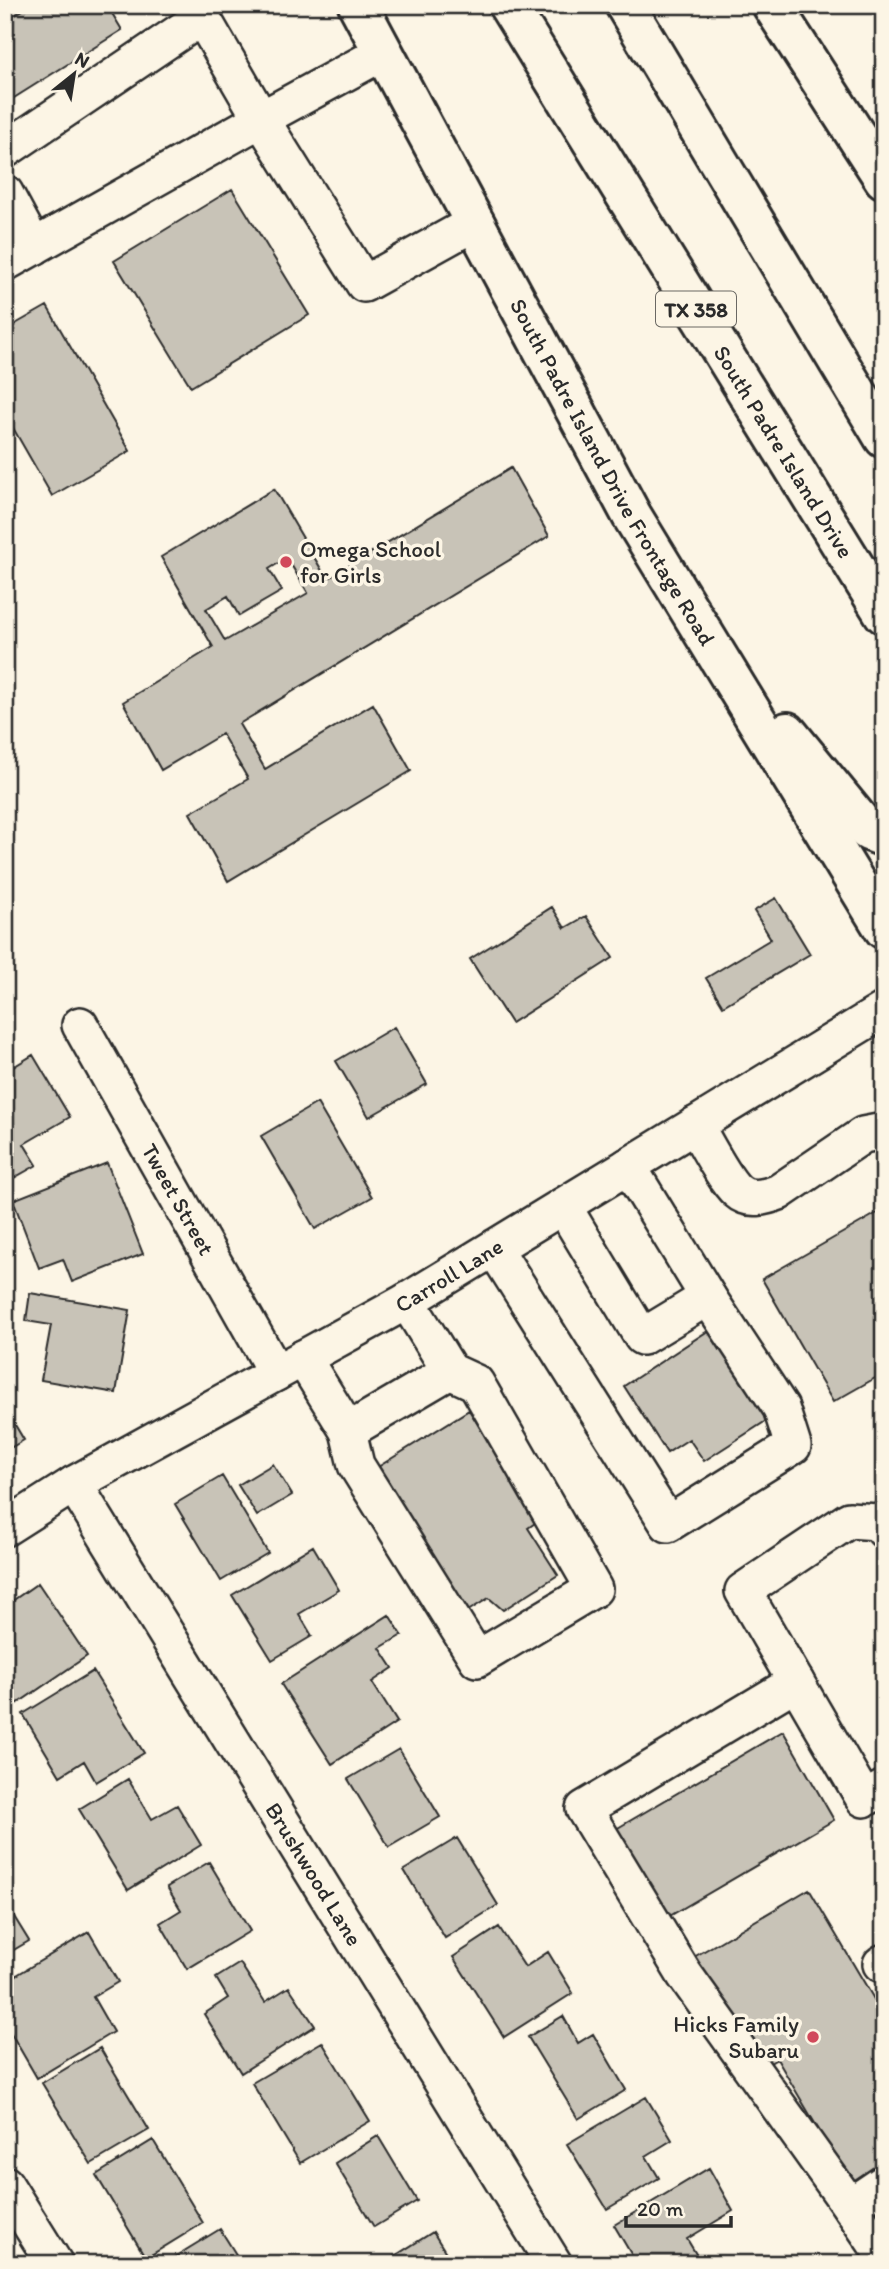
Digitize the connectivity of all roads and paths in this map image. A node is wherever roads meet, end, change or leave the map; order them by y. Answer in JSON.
{"nodes":[{"id":1,"x":358,"y":5,"type":"edge"},
{"id":2,"x":508,"y":5,"type":"edge"},
{"id":3,"x":625,"y":5,"type":"edge"},
{"id":4,"x":772,"y":5,"type":"edge"},
{"id":5,"x":198,"y":11,"type":"edge"},
{"id":6,"x":384,"y":52,"type":"junction"},
{"id":7,"x":261,"y":119,"type":"junction"},
{"id":8,"x":5,"y":150,"type":"edge"},
{"id":9,"x":884,"y":178,"type":"edge"},
{"id":10,"x":5,"y":192,"type":"edge"},
{"id":11,"x":476,"y":222,"type":"junction"},
{"id":12,"x":19,"y":255,"type":"edge"},
{"id":13,"x":884,"y":438,"type":"edge"},
{"id":14,"x":884,"y":614,"type":"edge"},
{"id":15,"x":697,"y":621,"type":"junction"},
{"id":16,"x":884,"y":837,"type":"edge"},
{"id":17,"x":884,"y":929,"type":"edge"},
{"id":18,"x":884,"y":1010,"type":"edge"},
{"id":19,"x":80,"y":1025,"type":"dead end"},
{"id":20,"x":695,"y":1125,"type":"junction"},
{"id":21,"x":884,"y":1131,"type":"edge"},
{"id":22,"x":628,"y":1166,"type":"junction"},
{"id":23,"x":563,"y":1206,"type":"junction"},
{"id":24,"x":494,"y":1248,"type":"junction"},
{"id":25,"x":708,"y":1297,"type":"junction"},
{"id":26,"x":407,"y":1301,"type":"junction"},
{"id":27,"x":289,"y":1366,"type":"junction"},
{"id":28,"x":450,"y":1371,"type":"junction"},
{"id":29,"x":348,"y":1431,"type":"junction"},
{"id":30,"x":74,"y":1484,"type":"junction"},
{"id":31,"x":5,"y":1528,"type":"edge"},
{"id":32,"x":884,"y":1530,"type":"edge"},
{"id":33,"x":796,"y":1682,"type":"junction"},
{"id":34,"x":883,"y":1791,"type":"edge"},
{"id":35,"x":884,"y":2183,"type":"edge"},
{"id":36,"x":5,"y":2184,"type":"edge"},
{"id":37,"x":850,"y":2206,"type":"junction"},
{"id":38,"x":884,"y":2256,"type":"edge"},
{"id":39,"x":55,"y":2264,"type":"edge"},
{"id":40,"x":554,"y":2264,"type":"edge"}],
"edges":[{"from":1,"to":6,"type":"main road","name":"South Padre Island Drive Frontage Road"},
{"from":2,"to":14,"type":"main road","name":"South Padre Island Drive","number":"TX 358"},
{"from":3,"to":13,"type":"main road"},
{"from":4,"to":9,"type":"main road"},
{"from":5,"to":7,"type":"street"},
{"from":5,"to":8,"type":"street"},
{"from":6,"to":7,"type":"street"},
{"from":6,"to":11,"type":"main road","name":"South Padre Island Drive Frontage Road"},
{"from":7,"to":11,"type":"street"},
{"from":7,"to":12,"type":"street"},
{"from":10,"to":12,"type":"street"},
{"from":11,"to":15,"type":"main road","name":"South Padre Island Drive Frontage Road"},
{"from":15,"to":16,"type":"main road"},
{"from":15,"to":17,"type":"main road","name":"South Padre Island Drive Frontage Road"},
{"from":18,"to":20,"type":"street","name":"Carroll Lane"},
{"from":19,"to":27,"type":"street","name":"Tweet Street"},
{"from":20,"to":21,"type":"street"},
{"from":20,"to":22,"type":"street","name":"Carroll Lane"},
{"from":22,"to":23,"type":"street","name":"Carroll Lane"},
{"from":22,"to":25,"type":"street"},
{"from":23,"to":24,"type":"street","name":"Carroll Lane"},
{"from":23,"to":25,"type":"street"},
{"from":24,"to":25,"type":"street"},
{"from":24,"to":26,"type":"street","name":"Carroll Lane"},
{"from":26,"to":27,"type":"street","name":"Carroll Lane"},
{"from":26,"to":28,"type":"street"},
{"from":27,"to":29,"type":"street","name":"Tweet Street"},
{"from":27,"to":30,"type":"street","name":"Carroll Lane"},
{"from":28,"to":29,"type":"street"},
{"from":28,"to":29,"type":"street","name":"Tweet Street"},
{"from":30,"to":31,"type":"street","name":"Carroll Lane"},
{"from":30,"to":40,"type":"street","name":"Brushwood Lane"},
{"from":32,"to":33,"type":"street"},
{"from":33,"to":34,"type":"street"},
{"from":33,"to":37,"type":"street"},
{"from":35,"to":37,"type":"street"},
{"from":36,"to":39,"type":"street"},
{"from":37,"to":38,"type":"street"}]}
